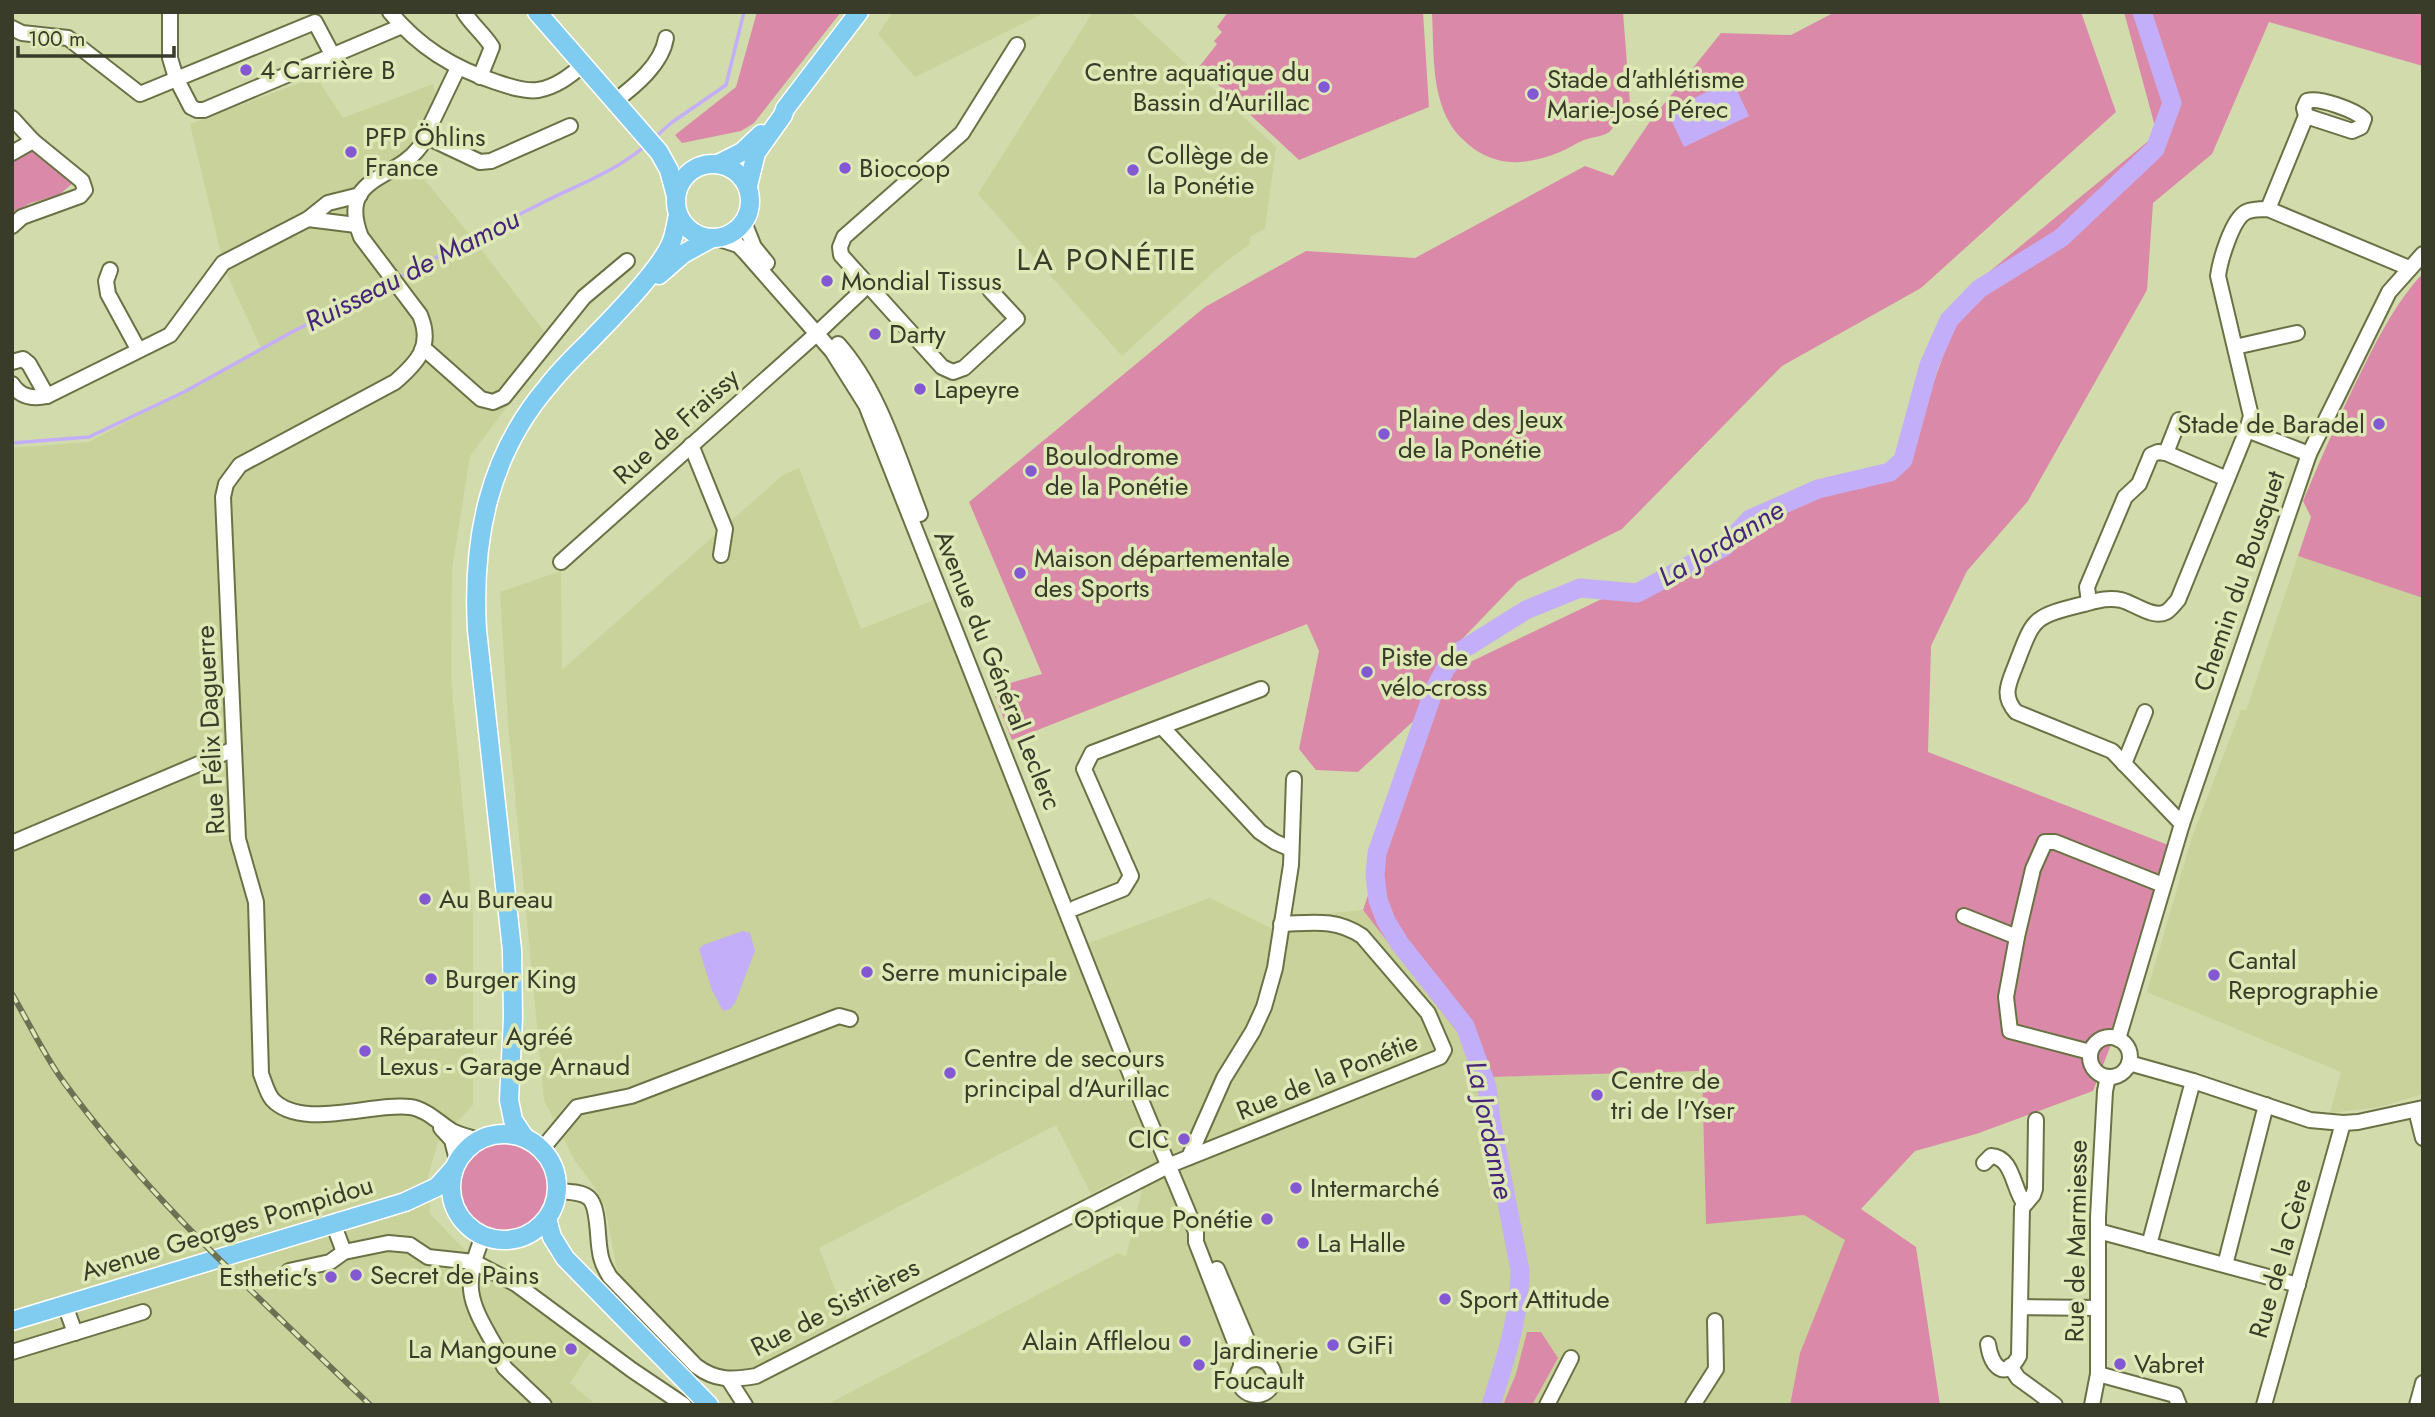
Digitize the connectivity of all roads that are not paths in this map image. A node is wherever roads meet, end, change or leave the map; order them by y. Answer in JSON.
{"nodes":[{"id":1,"x":170,"y":12,"type":"edge"},
{"id":2,"x":390,"y":12,"type":"edge"},
{"id":3,"x":464,"y":12,"type":"edge"},
{"id":4,"x":537,"y":12,"type":"edge"},
{"id":5,"x":859,"y":12,"type":"edge"},
{"id":6,"x":313,"y":17,"type":"edge"},
{"id":7,"x":402,"y":26,"type":"junction"},
{"id":8,"x":12,"y":28,"type":"edge"},
{"id":9,"x":666,"y":38,"type":"dead end"},
{"id":10,"x":1017,"y":45,"type":"dead end"},
{"id":11,"x":333,"y":56,"type":"junction"},
{"id":12,"x":584,"y":64,"type":"junction"},
{"id":13,"x":458,"y":68,"type":"junction"},
{"id":14,"x":480,"y":77,"type":"junction"},
{"id":15,"x":176,"y":78,"type":"junction"},
{"id":16,"x":615,"y":101,"type":"junction"},
{"id":17,"x":785,"y":109,"type":"junction"},
{"id":18,"x":2306,"y":116,"type":"dead end"},
{"id":19,"x":12,"y":118,"type":"edge"},
{"id":20,"x":570,"y":126,"type":"dead end"},
{"id":21,"x":425,"y":136,"type":"junction"},
{"id":22,"x":33,"y":141,"type":"junction"},
{"id":23,"x":659,"y":152,"type":"junction"},
{"id":24,"x":12,"y":153,"type":"edge"},
{"id":25,"x":718,"y":164,"type":"junction"},
{"id":26,"x":697,"y":167,"type":"junction"},
{"id":27,"x":748,"y":186,"type":"junction"},
{"id":28,"x":360,"y":195,"type":"junction"},
{"id":29,"x":676,"y":196,"type":"junction"},
{"id":30,"x":2268,"y":209,"type":"junction"},
{"id":31,"x":678,"y":215,"type":"junction"},
{"id":32,"x":308,"y":219,"type":"junction"},
{"id":33,"x":744,"y":222,"type":"junction"},
{"id":34,"x":356,"y":225,"type":"junction"},
{"id":35,"x":12,"y":226,"type":"edge"},
{"id":36,"x":714,"y":238,"type":"junction"},
{"id":37,"x":2423,"y":254,"type":"edge"},
{"id":38,"x":627,"y":261,"type":"dead end"},
{"id":39,"x":2409,"y":268,"type":"junction"},
{"id":40,"x":110,"y":270,"type":"dead end"},
{"id":41,"x":868,"y":285,"type":"junction"},
{"id":42,"x":990,"y":290,"type":"dead end"},
{"id":43,"x":626,"y":304,"type":"junction"},
{"id":44,"x":820,"y":331,"type":"junction"},
{"id":45,"x":2297,"y":333,"type":"dead end"},
{"id":46,"x":2235,"y":346,"type":"junction"},
{"id":47,"x":138,"y":349,"type":"junction"},
{"id":48,"x":422,"y":350,"type":"junction"},
{"id":49,"x":12,"y":362,"type":"edge"},
{"id":50,"x":12,"y":384,"type":"edge"},
{"id":51,"x":47,"y":396,"type":"junction"},
{"id":52,"x":2179,"y":420,"type":"dead end"},
{"id":53,"x":2247,"y":430,"type":"junction"},
{"id":54,"x":691,"y":445,"type":"junction"},
{"id":55,"x":2166,"y":453,"type":"junction"},
{"id":56,"x":2309,"y":454,"type":"junction"},
{"id":57,"x":2227,"y":479,"type":"junction"},
{"id":58,"x":721,"y":555,"type":"dead end"},
{"id":59,"x":561,"y":562,"type":"dead end"},
{"id":60,"x":2089,"y":603,"type":"junction"},
{"id":61,"x":1261,"y":689,"type":"dead end"},
{"id":62,"x":2145,"y":712,"type":"dead end"},
{"id":63,"x":1162,"y":727,"type":"junction"},
{"id":64,"x":234,"y":749,"type":"junction"},
{"id":65,"x":2124,"y":764,"type":"junction"},
{"id":66,"x":1294,"y":779,"type":"dead end"},
{"id":67,"x":2182,"y":824,"type":"junction"},
{"id":68,"x":12,"y":843,"type":"edge"},
{"id":69,"x":1291,"y":849,"type":"junction"},
{"id":70,"x":2164,"y":885,"type":"junction"},
{"id":71,"x":1074,"y":908,"type":"junction"},
{"id":72,"x":1964,"y":916,"type":"dead end"},
{"id":73,"x":1281,"y":924,"type":"junction"},
{"id":74,"x":2017,"y":937,"type":"junction"},
{"id":75,"x":850,"y":1019,"type":"dead end"},
{"id":76,"x":2118,"y":1039,"type":"junction"},
{"id":77,"x":2090,"y":1052,"type":"junction"},
{"id":78,"x":2129,"y":1063,"type":"junction"},
{"id":79,"x":2108,"y":1077,"type":"junction"},
{"id":80,"x":2193,"y":1080,"type":"junction"},
{"id":81,"x":509,"y":1100,"type":"junction"},
{"id":82,"x":2266,"y":1105,"type":"junction"},
{"id":83,"x":2419,"y":1109,"type":"edge"},
{"id":84,"x":430,"y":1116,"type":"junction"},
{"id":85,"x":2036,"y":1120,"type":"dead end"},
{"id":86,"x":2343,"y":1124,"type":"junction"},
{"id":87,"x":483,"y":1138,"type":"junction"},
{"id":88,"x":525,"y":1138,"type":"junction"},
{"id":89,"x":2423,"y":1138,"type":"edge"},
{"id":90,"x":542,"y":1149,"type":"junction"},
{"id":91,"x":1189,"y":1157,"type":"junction"},
{"id":92,"x":1984,"y":1163,"type":"dead end"},
{"id":93,"x":455,"y":1164,"type":"junction"},
{"id":94,"x":1170,"y":1165,"type":"junction"},
{"id":95,"x":557,"y":1191,"type":"junction"},
{"id":96,"x":405,"y":1202,"type":"junction"},
{"id":97,"x":2024,"y":1203,"type":"junction"},
{"id":98,"x":454,"y":1208,"type":"junction"},
{"id":99,"x":547,"y":1219,"type":"junction"},
{"id":100,"x":333,"y":1223,"type":"junction"},
{"id":101,"x":2098,"y":1231,"type":"junction"},
{"id":102,"x":1196,"y":1232,"type":"junction"},
{"id":103,"x":483,"y":1236,"type":"junction"},
{"id":104,"x":520,"y":1238,"type":"junction"},
{"id":105,"x":2149,"y":1245,"type":"junction"},
{"id":106,"x":344,"y":1252,"type":"junction"},
{"id":107,"x":565,"y":1258,"type":"junction"},
{"id":108,"x":474,"y":1262,"type":"junction"},
{"id":109,"x":2225,"y":1265,"type":"junction"},
{"id":110,"x":289,"y":1271,"type":"dead end"},
{"id":111,"x":2298,"y":1285,"type":"junction"},
{"id":112,"x":65,"y":1305,"type":"junction"},
{"id":113,"x":2020,"y":1307,"type":"junction"},
{"id":114,"x":2098,"y":1308,"type":"junction"},
{"id":115,"x":143,"y":1312,"type":"dead end"},
{"id":116,"x":12,"y":1321,"type":"edge"},
{"id":117,"x":1715,"y":1321,"type":"dead end"},
{"id":118,"x":75,"y":1333,"type":"junction"},
{"id":119,"x":1988,"y":1344,"type":"dead end"},
{"id":120,"x":12,"y":1352,"type":"edge"},
{"id":121,"x":1571,"y":1358,"type":"dead end"},
{"id":122,"x":1261,"y":1359,"type":"junction"},
{"id":123,"x":1241,"y":1366,"type":"junction"},
{"id":124,"x":2010,"y":1366,"type":"junction"},
{"id":125,"x":2098,"y":1374,"type":"junction"},
{"id":126,"x":729,"y":1380,"type":"junction"},
{"id":127,"x":2423,"y":1383,"type":"edge"},
{"id":128,"x":1272,"y":1387,"type":"junction"},
{"id":129,"x":1255,"y":1400,"type":"edge"},
{"id":130,"x":544,"y":1405,"type":"edge"},
{"id":131,"x":684,"y":1405,"type":"edge"},
{"id":132,"x":709,"y":1405,"type":"edge"},
{"id":133,"x":745,"y":1405,"type":"edge"},
{"id":134,"x":1273,"y":1405,"type":"edge"},
{"id":135,"x":1547,"y":1405,"type":"edge"},
{"id":136,"x":1693,"y":1405,"type":"edge"},
{"id":137,"x":2055,"y":1405,"type":"edge"},
{"id":138,"x":2092,"y":1405,"type":"edge"},
{"id":139,"x":2179,"y":1405,"type":"edge"},
{"id":140,"x":2264,"y":1405,"type":"edge"},
{"id":141,"x":2417,"y":1405,"type":"edge"}],
"edges":[{"from":1,"to":15,"type":"street"},
{"from":2,"to":7,"type":"street"},
{"from":3,"to":14,"type":"street"},
{"from":4,"to":12,"type":"main road"},
{"from":5,"to":17,"type":"main road"},
{"from":6,"to":11,"type":"street"},
{"from":6,"to":15,"type":"street"},
{"from":7,"to":11,"type":"street"},
{"from":7,"to":13,"type":"street"},
{"from":8,"to":15,"type":"street"},
{"from":9,"to":16,"type":"street"},
{"from":10,"to":41,"type":"street"},
{"from":11,"to":15,"type":"street"},
{"from":12,"to":14,"type":"street"},
{"from":12,"to":16,"type":"main road"},
{"from":13,"to":14,"type":"street"},
{"from":13,"to":21,"type":"street"},
{"from":16,"to":23,"type":"main road"},
{"from":17,"to":25,"type":"main road"},
{"from":17,"to":27,"type":"main road"},
{"from":18,"to":30,"type":"street"},
{"from":19,"to":22,"type":"street"},
{"from":20,"to":21,"type":"street"},
{"from":21,"to":28,"type":"street"},
{"from":22,"to":24,"type":"street"},
{"from":22,"to":35,"type":"street"},
{"from":23,"to":26,"type":"main road"},
{"from":23,"to":29,"type":"main road"},
{"from":25,"to":26,"type":"main road"},
{"from":25,"to":27,"type":"main road"},
{"from":26,"to":29,"type":"main road"},
{"from":27,"to":33,"type":"main road"},
{"from":28,"to":32,"type":"street"},
{"from":28,"to":34,"type":"street"},
{"from":29,"to":31,"type":"main road"},
{"from":30,"to":39,"type":"street"},
{"from":30,"to":46,"type":"street"},
{"from":31,"to":36,"type":"main road"},
{"from":31,"to":43,"type":"main road"},
{"from":32,"to":34,"type":"street"},
{"from":32,"to":47,"type":"street"},
{"from":33,"to":36,"type":"main road"},
{"from":33,"to":44,"type":"street","name":"Avenue du Général Leclerc"},
{"from":34,"to":48,"type":"street"},
{"from":36,"to":43,"type":"main road"},
{"from":36,"to":44,"type":"street","name":"Avenue du Général Leclerc"},
{"from":37,"to":39,"type":"street","name":"Chemin du Bousquet"},
{"from":38,"to":48,"type":"street"},
{"from":39,"to":56,"type":"street","name":"Chemin du Bousquet"},
{"from":40,"to":47,"type":"street"},
{"from":41,"to":42,"type":"street"},
{"from":41,"to":44,"type":"street","name":"Rue de Fraissy"},
{"from":43,"to":81,"type":"main road"},
{"from":44,"to":54,"type":"street","name":"Rue de Fraissy"},
{"from":44,"to":71,"type":"street","name":"Avenue du Général Leclerc"},
{"from":44,"to":94,"type":"street","name":"Avenue du Général Leclerc"},
{"from":45,"to":46,"type":"street"},
{"from":46,"to":53,"type":"street"},
{"from":47,"to":51,"type":"street"},
{"from":48,"to":64,"type":"street","name":"Rue Félix Daguerre"},
{"from":49,"to":51,"type":"street"},
{"from":50,"to":51,"type":"street"},
{"from":52,"to":55,"type":"street"},
{"from":53,"to":56,"type":"street"},
{"from":53,"to":57,"type":"street"},
{"from":54,"to":58,"type":"street"},
{"from":54,"to":59,"type":"street","name":"Rue de Fraissy"},
{"from":55,"to":57,"type":"street"},
{"from":55,"to":60,"type":"street"},
{"from":56,"to":67,"type":"street","name":"Chemin du Bousquet"},
{"from":57,"to":60,"type":"street"},
{"from":60,"to":65,"type":"street"},
{"from":61,"to":63,"type":"street"},
{"from":62,"to":65,"type":"street"},
{"from":63,"to":69,"type":"street"},
{"from":63,"to":71,"type":"street"},
{"from":64,"to":68,"type":"street"},
{"from":64,"to":84,"type":"street","name":"Rue Félix Daguerre"},
{"from":65,"to":67,"type":"street"},
{"from":66,"to":69,"type":"street"},
{"from":67,"to":70,"type":"street"},
{"from":69,"to":73,"type":"street"},
{"from":70,"to":74,"type":"street"},
{"from":70,"to":76,"type":"street"},
{"from":71,"to":94,"type":"street","name":"Avenue du Général Leclerc"},
{"from":72,"to":74,"type":"street"},
{"from":73,"to":91,"type":"street"},
{"from":73,"to":91,"type":"street","name":"Rue de la Ponétie"},
{"from":74,"to":77,"type":"street"},
{"from":75,"to":90,"type":"street"},
{"from":76,"to":77,"type":"street"},
{"from":76,"to":78,"type":"street"},
{"from":77,"to":79,"type":"street"},
{"from":78,"to":79,"type":"street"},
{"from":78,"to":80,"type":"street"},
{"from":79,"to":101,"type":"street","name":"Rue de Marmiesse"},
{"from":80,"to":82,"type":"street"},
{"from":80,"to":105,"type":"street"},
{"from":81,"to":87,"type":"main road"},
{"from":81,"to":88,"type":"main road"},
{"from":82,"to":86,"type":"street"},
{"from":82,"to":109,"type":"street"},
{"from":83,"to":86,"type":"street"},
{"from":83,"to":89,"type":"street"},
{"from":84,"to":87,"type":"street","name":"Rue Félix Daguerre"},
{"from":84,"to":93,"type":"street"},
{"from":85,"to":97,"type":"street"},
{"from":86,"to":111,"type":"street","name":"Rue de la Cère"},
{"from":87,"to":88,"type":"main road"},
{"from":87,"to":93,"type":"main road"},
{"from":88,"to":90,"type":"main road"},
{"from":90,"to":95,"type":"main road"},
{"from":91,"to":94,"type":"street","name":"Rue de la Ponétie"},
{"from":92,"to":97,"type":"street"},
{"from":93,"to":96,"type":"main road","name":"Avenue Georges Pompidou"},
{"from":93,"to":98,"type":"main road"},
{"from":94,"to":102,"type":"street","name":"Avenue du Général Leclerc"},
{"from":94,"to":126,"type":"street","name":"Rue de Sistrières"},
{"from":95,"to":99,"type":"main road"},
{"from":95,"to":126,"type":"street","name":"Rue de Sistrières"},
{"from":96,"to":98,"type":"main road","name":"Avenue Georges Pompidou"},
{"from":96,"to":100,"type":"main road","name":"Avenue Georges Pompidou"},
{"from":97,"to":113,"type":"street"},
{"from":98,"to":103,"type":"main road"},
{"from":99,"to":104,"type":"main road"},
{"from":99,"to":107,"type":"main road"},
{"from":100,"to":106,"type":"street"},
{"from":100,"to":112,"type":"main road","name":"Avenue Georges Pompidou"},
{"from":101,"to":105,"type":"street"},
{"from":101,"to":114,"type":"street","name":"Rue de Marmiesse"},
{"from":102,"to":122,"type":"street","name":"Avenue du Général Leclerc"},
{"from":102,"to":123,"type":"street","name":"Avenue du Général Leclerc"},
{"from":103,"to":104,"type":"main road"},
{"from":103,"to":108,"type":"street"},
{"from":104,"to":107,"type":"main road"},
{"from":105,"to":109,"type":"street"},
{"from":106,"to":108,"type":"street"},
{"from":106,"to":110,"type":"street"},
{"from":107,"to":132,"type":"main road"},
{"from":108,"to":130,"type":"street"},
{"from":108,"to":131,"type":"street"},
{"from":109,"to":111,"type":"street"},
{"from":111,"to":140,"type":"street","name":"Rue de la Cère"},
{"from":112,"to":116,"type":"main road","name":"Avenue Georges Pompidou"},
{"from":112,"to":118,"type":"street","name":"Avenue Georges Pompidou"},
{"from":113,"to":114,"type":"street"},
{"from":113,"to":124,"type":"street"},
{"from":114,"to":125,"type":"street","name":"Rue de Marmiesse"},
{"from":115,"to":118,"type":"street"},
{"from":117,"to":136,"type":"street"},
{"from":118,"to":120,"type":"street"},
{"from":119,"to":124,"type":"street"},
{"from":121,"to":135,"type":"street"},
{"from":122,"to":123,"type":"street"},
{"from":122,"to":128,"type":"street","name":"Avenue du Général Leclerc"},
{"from":123,"to":129,"type":"street","name":"Avenue du Général Leclerc"},
{"from":124,"to":137,"type":"street"},
{"from":125,"to":138,"type":"street","name":"Rue de Marmiesse"},
{"from":125,"to":139,"type":"street"},
{"from":126,"to":133,"type":"street"},
{"from":127,"to":141,"type":"street"},
{"from":128,"to":129,"type":"street","name":"Avenue du Général Leclerc"},
{"from":128,"to":134,"type":"street","name":"Avenue du Général Leclerc"}]}
